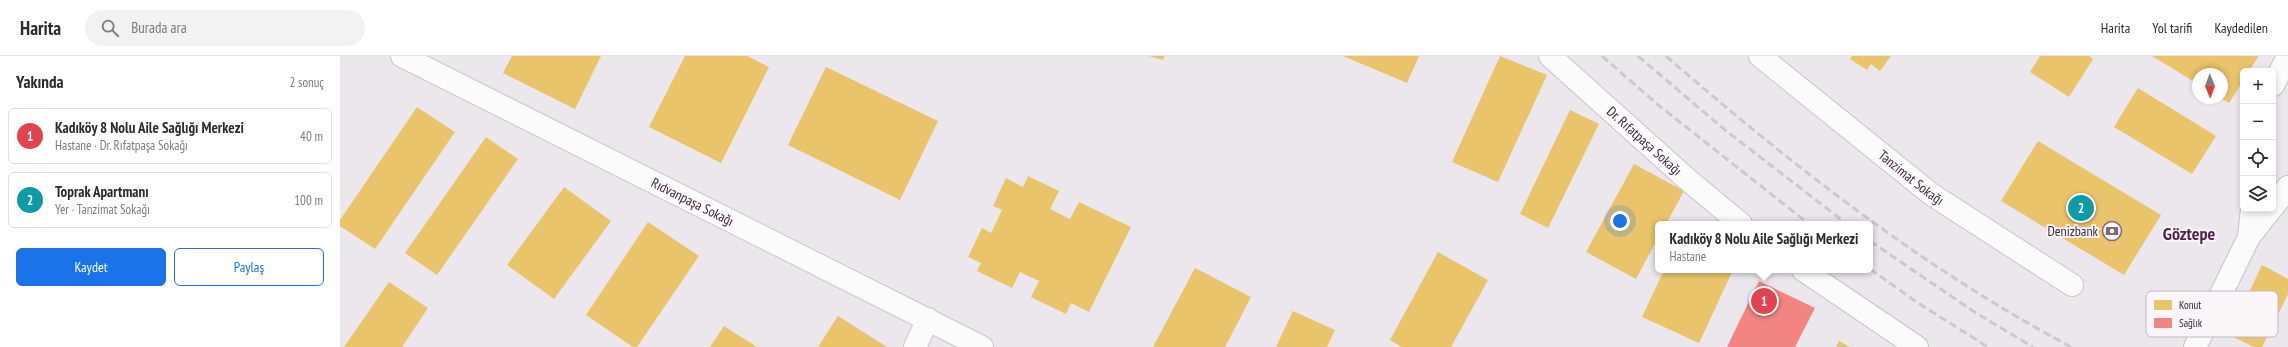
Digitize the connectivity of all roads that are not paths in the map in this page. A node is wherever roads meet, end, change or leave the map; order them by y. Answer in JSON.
{"nodes":[{"id":1,"x":402,"y":56,"type":"edge"},
{"id":2,"x":1550,"y":56,"type":"edge"},
{"id":3,"x":1760,"y":56,"type":"edge"},
{"id":4,"x":2288,"y":57,"type":"edge"},
{"id":5,"x":2276,"y":79,"type":"edge"},
{"id":6,"x":2288,"y":187,"type":"edge"},
{"id":7,"x":2276,"y":203,"type":"edge"},
{"id":8,"x":2252,"y":212,"type":"edge"},
{"id":9,"x":2269,"y":212,"type":"edge"},
{"id":10,"x":1737,"y":221,"type":"edge"},
{"id":11,"x":2249,"y":237,"type":"junction"},
{"id":12,"x":1807,"y":273,"type":"edge"},
{"id":13,"x":2072,"y":285,"type":"dead end"},
{"id":14,"x":2222,"y":291,"type":"edge"},
{"id":15,"x":928,"y":319,"type":"junction"},
{"id":16,"x":2200,"y":337,"type":"edge"},
{"id":17,"x":915,"y":347,"type":"edge"},
{"id":18,"x":982,"y":347,"type":"edge"},
{"id":19,"x":1917,"y":347,"type":"edge"},
{"id":20,"x":2195,"y":347,"type":"edge"}],
"edges":[{"from":1,"to":15,"type":"street","name":"Rıdvanpaşa Sokağı"},
{"from":2,"to":10,"type":"street","name":"Dr. Rıfatpaşa Sokağı"},
{"from":3,"to":13,"type":"street","name":"Tanzimat Sokağı"},
{"from":4,"to":5,"type":"street"},
{"from":6,"to":7,"type":"street"},
{"from":8,"to":11,"type":"street"},
{"from":9,"to":11,"type":"street"},
{"from":11,"to":14,"type":"street"},
{"from":12,"to":19,"type":"street"},
{"from":15,"to":17,"type":"street"},
{"from":15,"to":18,"type":"street","name":"Rıdvanpaşa Sokağı"},
{"from":16,"to":20,"type":"street"}]}
